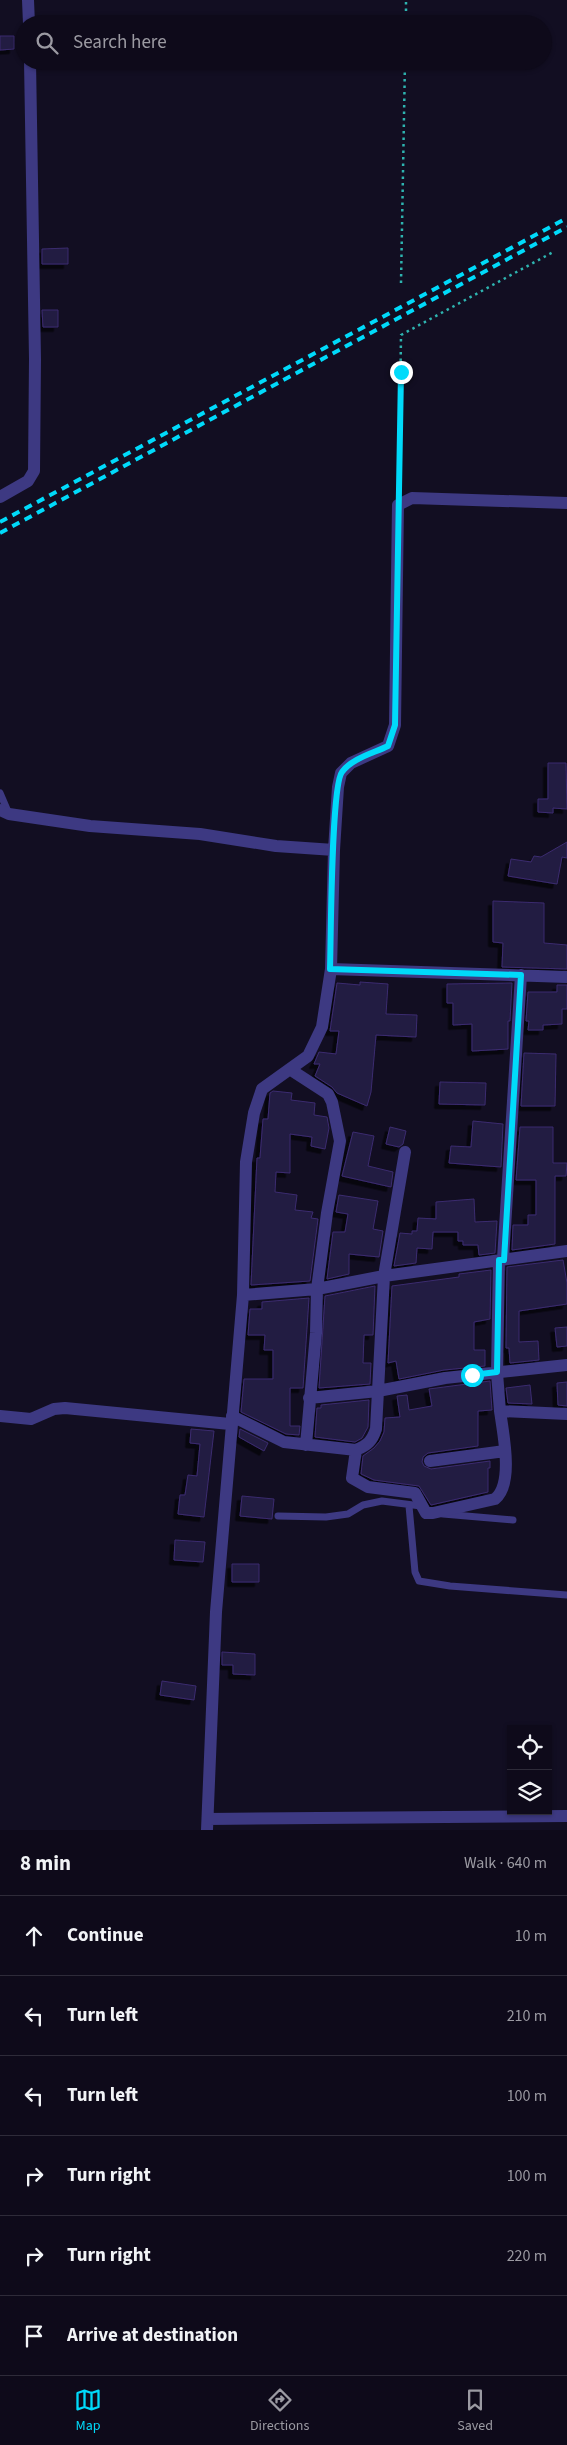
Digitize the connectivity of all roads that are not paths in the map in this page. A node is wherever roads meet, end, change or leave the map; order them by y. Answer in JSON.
{"nodes":[{"id":1,"x":28,"y":0,"type":"edge"},
{"id":2,"x":29,"y":15,"type":"edge"},
{"id":3,"x":30,"y":70,"type":"edge"},
{"id":4,"x":0,"y":496,"type":"edge"},
{"id":5,"x":567,"y":503,"type":"edge"},
{"id":6,"x":0,"y":793,"type":"edge"},
{"id":7,"x":5,"y":812,"type":"edge"},
{"id":8,"x":334,"y":850,"type":"junction"},
{"id":9,"x":330,"y":969,"type":"junction"},
{"id":10,"x":521,"y":975,"type":"junction"},
{"id":11,"x":567,"y":977,"type":"edge"},
{"id":12,"x":291,"y":1070,"type":"junction"},
{"id":13,"x":405,"y":1152,"type":"dead end"},
{"id":14,"x":567,"y":1251,"type":"edge"},
{"id":15,"x":501,"y":1260,"type":"junction"},
{"id":16,"x":384,"y":1276,"type":"junction"},
{"id":17,"x":317,"y":1289,"type":"junction"},
{"id":18,"x":243,"y":1294,"type":"junction"},
{"id":19,"x":567,"y":1365,"type":"edge"},
{"id":20,"x":497,"y":1372,"type":"junction"},
{"id":21,"x":378,"y":1391,"type":"junction"},
{"id":22,"x":309,"y":1398,"type":"junction"},
{"id":23,"x":500,"y":1411,"type":"junction"},
{"id":24,"x":567,"y":1414,"type":"edge"},
{"id":25,"x":0,"y":1416,"type":"edge"},
{"id":26,"x":231,"y":1420,"type":"junction"},
{"id":27,"x":306,"y":1444,"type":"junction"},
{"id":28,"x":356,"y":1450,"type":"junction"},
{"id":29,"x":505,"y":1451,"type":"junction"},
{"id":30,"x":430,"y":1461,"type":"dead end"},
{"id":31,"x":415,"y":1506,"type":"junction"},
{"id":32,"x":433,"y":1513,"type":"junction"},
{"id":33,"x":278,"y":1516,"type":"dead end"},
{"id":34,"x":512,"y":1520,"type":"dead end"},
{"id":35,"x":567,"y":1595,"type":"edge"},
{"id":36,"x":567,"y":1816,"type":"edge"},
{"id":37,"x":207,"y":1824,"type":"edge"}],
"edges":[{"from":1,"to":2,"type":"street"},
{"from":3,"to":4,"type":"street"},
{"from":5,"to":8,"type":"street"},
{"from":6,"to":7,"type":"lane"},
{"from":7,"to":8,"type":"street"},
{"from":8,"to":9,"type":"street"},
{"from":9,"to":10,"type":"street"},
{"from":9,"to":12,"type":"street"},
{"from":10,"to":11,"type":"street"},
{"from":10,"to":15,"type":"street"},
{"from":12,"to":17,"type":"street"},
{"from":12,"to":18,"type":"street"},
{"from":13,"to":16,"type":"street"},
{"from":14,"to":15,"type":"street"},
{"from":15,"to":16,"type":"street"},
{"from":15,"to":20,"type":"street"},
{"from":16,"to":17,"type":"street"},
{"from":16,"to":21,"type":"street"},
{"from":17,"to":18,"type":"street"},
{"from":17,"to":22,"type":"street"},
{"from":18,"to":26,"type":"street"},
{"from":19,"to":20,"type":"street"},
{"from":20,"to":21,"type":"street"},
{"from":20,"to":23,"type":"street"},
{"from":21,"to":22,"type":"street"},
{"from":21,"to":28,"type":"street"},
{"from":22,"to":27,"type":"street"},
{"from":23,"to":24,"type":"street"},
{"from":23,"to":29,"type":"street"},
{"from":25,"to":26,"type":"street"},
{"from":26,"to":27,"type":"street"},
{"from":26,"to":37,"type":"street"},
{"from":27,"to":28,"type":"street"},
{"from":28,"to":31,"type":"street"},
{"from":29,"to":30,"type":"street"},
{"from":29,"to":32,"type":"street"},
{"from":31,"to":32,"type":"street"},
{"from":31,"to":33,"type":"lane"},
{"from":31,"to":35,"type":"lane"},
{"from":32,"to":34,"type":"lane"},
{"from":36,"to":37,"type":"street"}]}
